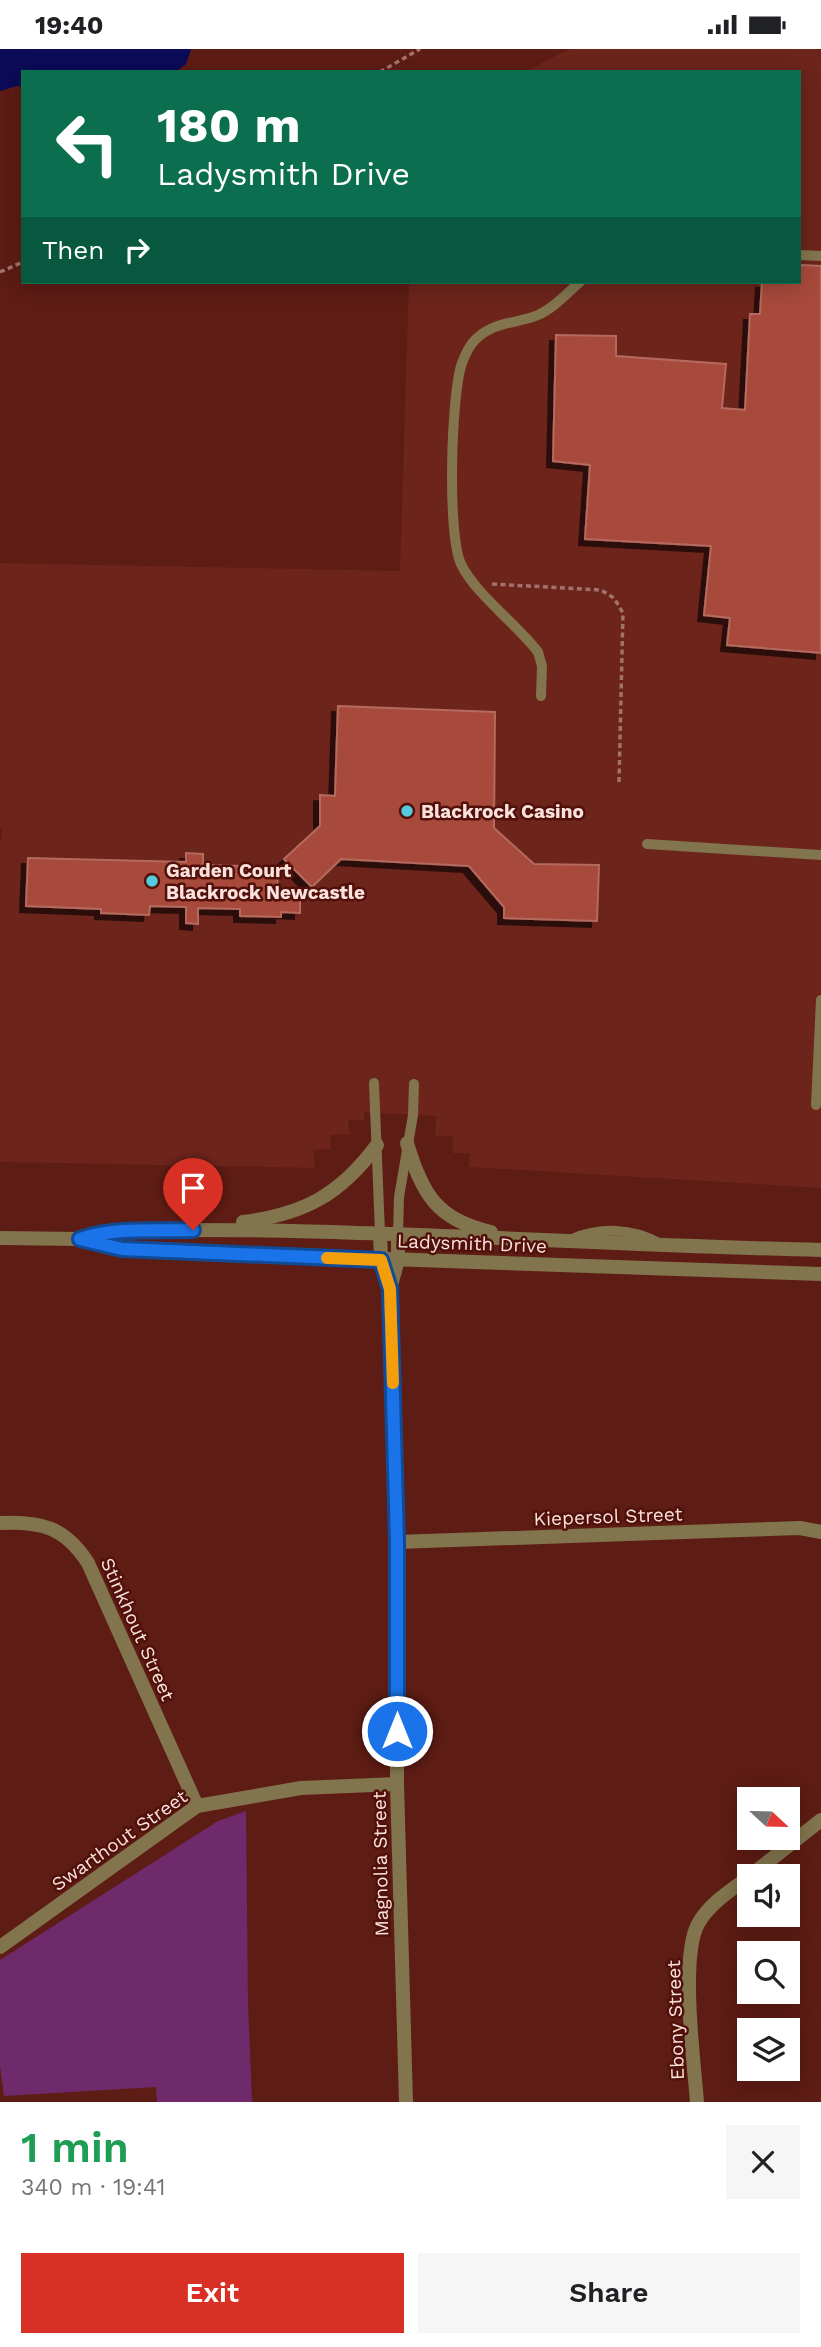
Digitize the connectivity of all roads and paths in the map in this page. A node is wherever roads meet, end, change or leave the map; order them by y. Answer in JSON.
{"nodes":[{"id":1,"x":420,"y":49,"type":"edge"},
{"id":2,"x":383,"y":70,"type":"edge"},
{"id":3,"x":801,"y":255,"type":"edge"},
{"id":4,"x":821,"y":256,"type":"edge"},
{"id":5,"x":21,"y":263,"type":"edge"},
{"id":6,"x":0,"y":272,"type":"edge"},
{"id":7,"x":578,"y":284,"type":"edge"},
{"id":8,"x":473,"y":581,"type":"junction"},
{"id":9,"x":541,"y":696,"type":"dead end"},
{"id":10,"x":619,"y":782,"type":"dead end"},
{"id":11,"x":647,"y":844,"type":"dead end"},
{"id":12,"x":821,"y":855,"type":"edge"},
{"id":13,"x":821,"y":1000,"type":"edge"},
{"id":14,"x":374,"y":1083,"type":"dead end"},
{"id":15,"x":414,"y":1084,"type":"dead end"},
{"id":16,"x":816,"y":1105,"type":"dead end"},
{"id":17,"x":407,"y":1143,"type":"junction"},
{"id":18,"x":377,"y":1145,"type":"junction"},
{"id":19,"x":193,"y":1230,"type":"junction"},
{"id":20,"x":380,"y":1233,"type":"junction"},
{"id":21,"x":398,"y":1234,"type":"junction"},
{"id":22,"x":0,"y":1238,"type":"edge"},
{"id":23,"x":80,"y":1239,"type":"junction"},
{"id":24,"x":535,"y":1241,"type":"junction"},
{"id":25,"x":821,"y":1249,"type":"edge"},
{"id":26,"x":381,"y":1260,"type":"junction"},
{"id":27,"x":398,"y":1260,"type":"junction"},
{"id":28,"x":821,"y":1274,"type":"edge"},
{"id":29,"x":390,"y":1289,"type":"junction"},
{"id":30,"x":0,"y":1523,"type":"edge"},
{"id":31,"x":821,"y":1532,"type":"edge"},
{"id":32,"x":397,"y":1542,"type":"junction"},
{"id":33,"x":397,"y":1784,"type":"junction"},
{"id":34,"x":197,"y":1806,"type":"junction"},
{"id":35,"x":821,"y":1820,"type":"edge"},
{"id":36,"x":764,"y":1864,"type":"edge"},
{"id":37,"x":737,"y":1886,"type":"edge"},
{"id":38,"x":0,"y":1948,"type":"edge"},
{"id":39,"x":406,"y":2102,"type":"edge"},
{"id":40,"x":697,"y":2102,"type":"edge"}],
"edges":[{"from":1,"to":2,"type":"path"},
{"from":3,"to":4,"type":"lane"},
{"from":5,"to":6,"type":"path"},
{"from":7,"to":8,"type":"lane"},
{"from":8,"to":9,"type":"lane"},
{"from":8,"to":10,"type":"path"},
{"from":11,"to":12,"type":"lane"},
{"from":13,"to":16,"type":"lane"},
{"from":14,"to":18,"type":"lane"},
{"from":15,"to":17,"type":"lane"},
{"from":17,"to":21,"type":"lane"},
{"from":17,"to":24,"type":"street"},
{"from":18,"to":19,"type":"street"},
{"from":18,"to":20,"type":"lane"},
{"from":19,"to":20,"type":"street","name":"Ladysmith Drive"},
{"from":19,"to":23,"type":"street","name":"Ladysmith Drive"},
{"from":20,"to":21,"type":"street","name":"Ladysmith Drive"},
{"from":20,"to":26,"type":"street","name":"Magnolia Street"},
{"from":21,"to":24,"type":"street","name":"Ladysmith Drive"},
{"from":21,"to":27,"type":"street","name":"Magnolia Street"},
{"from":22,"to":23,"type":"street","name":"Ladysmith Drive"},
{"from":23,"to":26,"type":"street","name":"Ladysmith Drive"},
{"from":24,"to":25,"type":"street","name":"Ladysmith Drive"},
{"from":26,"to":27,"type":"street","name":"Ladysmith Drive"},
{"from":26,"to":29,"type":"street","name":"Magnolia Street"},
{"from":27,"to":28,"type":"street","name":"Ladysmith Drive"},
{"from":27,"to":29,"type":"street","name":"Magnolia Street"},
{"from":29,"to":32,"type":"street","name":"Magnolia Street"},
{"from":30,"to":34,"type":"street","name":"Stinkhout Street"},
{"from":31,"to":32,"type":"street","name":"Kiepersol Street"},
{"from":32,"to":33,"type":"street","name":"Magnolia Street"},
{"from":33,"to":34,"type":"street","name":"Swarthout Street"},
{"from":33,"to":39,"type":"street","name":"Magnolia Street"},
{"from":34,"to":38,"type":"street","name":"Swarthout Street"},
{"from":35,"to":36,"type":"street","name":"Ebony Street"},
{"from":37,"to":40,"type":"street","name":"Ebony Street"}]}
